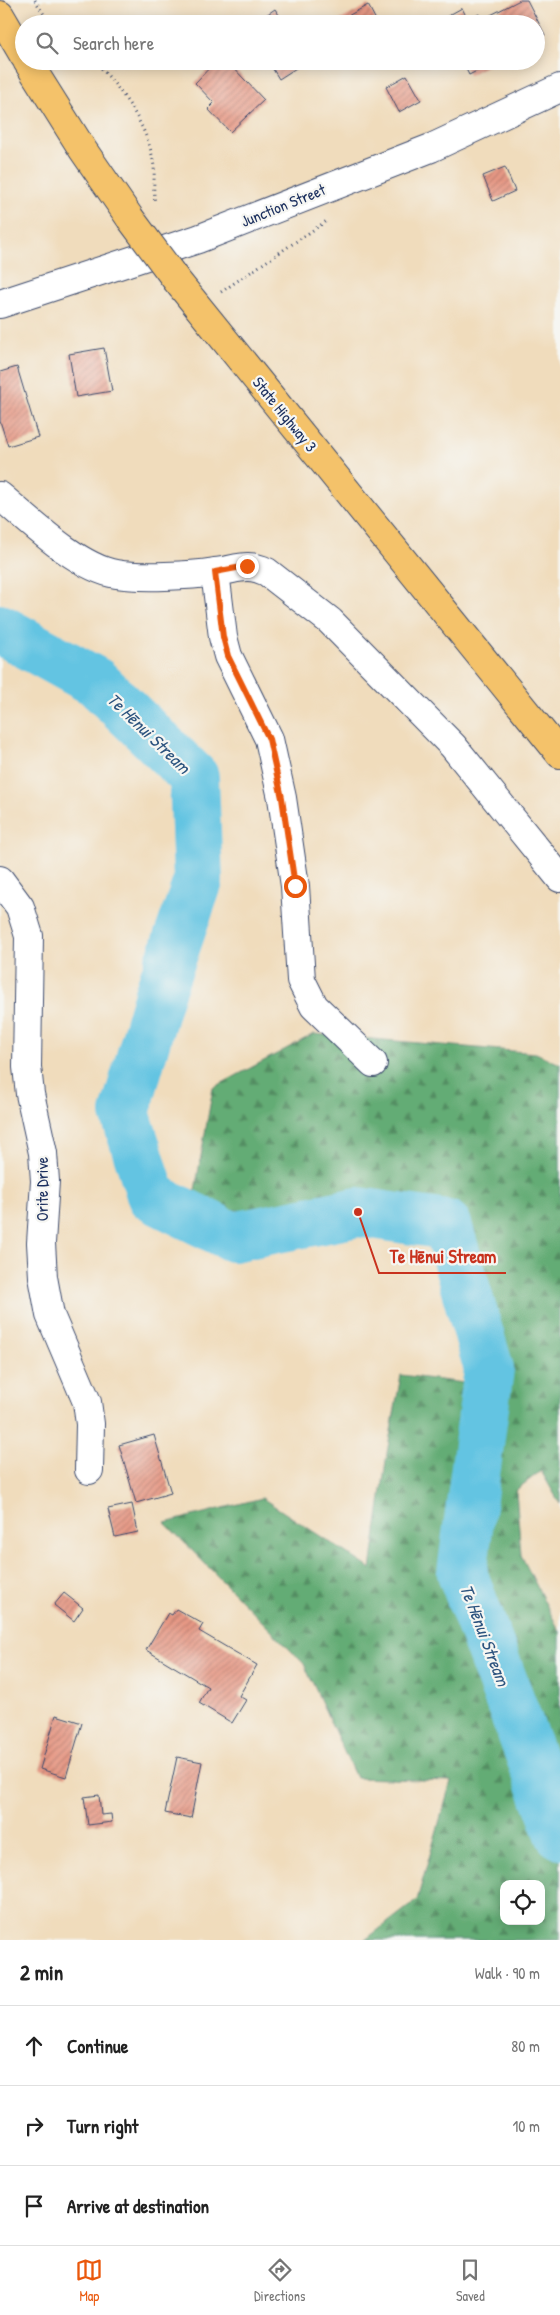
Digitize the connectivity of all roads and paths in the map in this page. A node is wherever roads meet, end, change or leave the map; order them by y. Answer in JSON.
{"nodes":[{"id":1,"x":34,"y":0,"type":"edge"},
{"id":2,"x":44,"y":15,"type":"edge"},
{"id":3,"x":0,"y":16,"type":"edge"},
{"id":4,"x":15,"y":41,"type":"edge"},
{"id":5,"x":33,"y":70,"type":"edge"},
{"id":6,"x":104,"y":70,"type":"edge"},
{"id":7,"x":560,"y":88,"type":"edge"},
{"id":8,"x":158,"y":206,"type":"dead end"},
{"id":9,"x":333,"y":213,"type":"dead end"},
{"id":10,"x":216,"y":285,"type":"dead end"},
{"id":11,"x":0,"y":304,"type":"edge"},
{"id":12,"x":0,"y":496,"type":"edge"},
{"id":13,"x":215,"y":572,"type":"junction"},
{"id":14,"x":560,"y":754,"type":"edge"},
{"id":15,"x":560,"y":878,"type":"edge"},
{"id":16,"x":0,"y":880,"type":"edge"},
{"id":17,"x":373,"y":1063,"type":"dead end"},
{"id":18,"x":89,"y":1470,"type":"dead end"}],
"edges":[{"from":1,"to":2,"type":"path"},
{"from":3,"to":4,"type":"highway"},
{"from":5,"to":14,"type":"highway","name":"State Highway 3","bridge":true},
{"from":6,"to":8,"type":"path"},
{"from":7,"to":11,"type":"street","name":"Junction Street"},
{"from":9,"to":10,"type":"path"},
{"from":12,"to":13,"type":"street"},
{"from":13,"to":15,"type":"street"},
{"from":13,"to":17,"type":"street"},
{"from":16,"to":18,"type":"street","name":"Orite Drive"}]}
